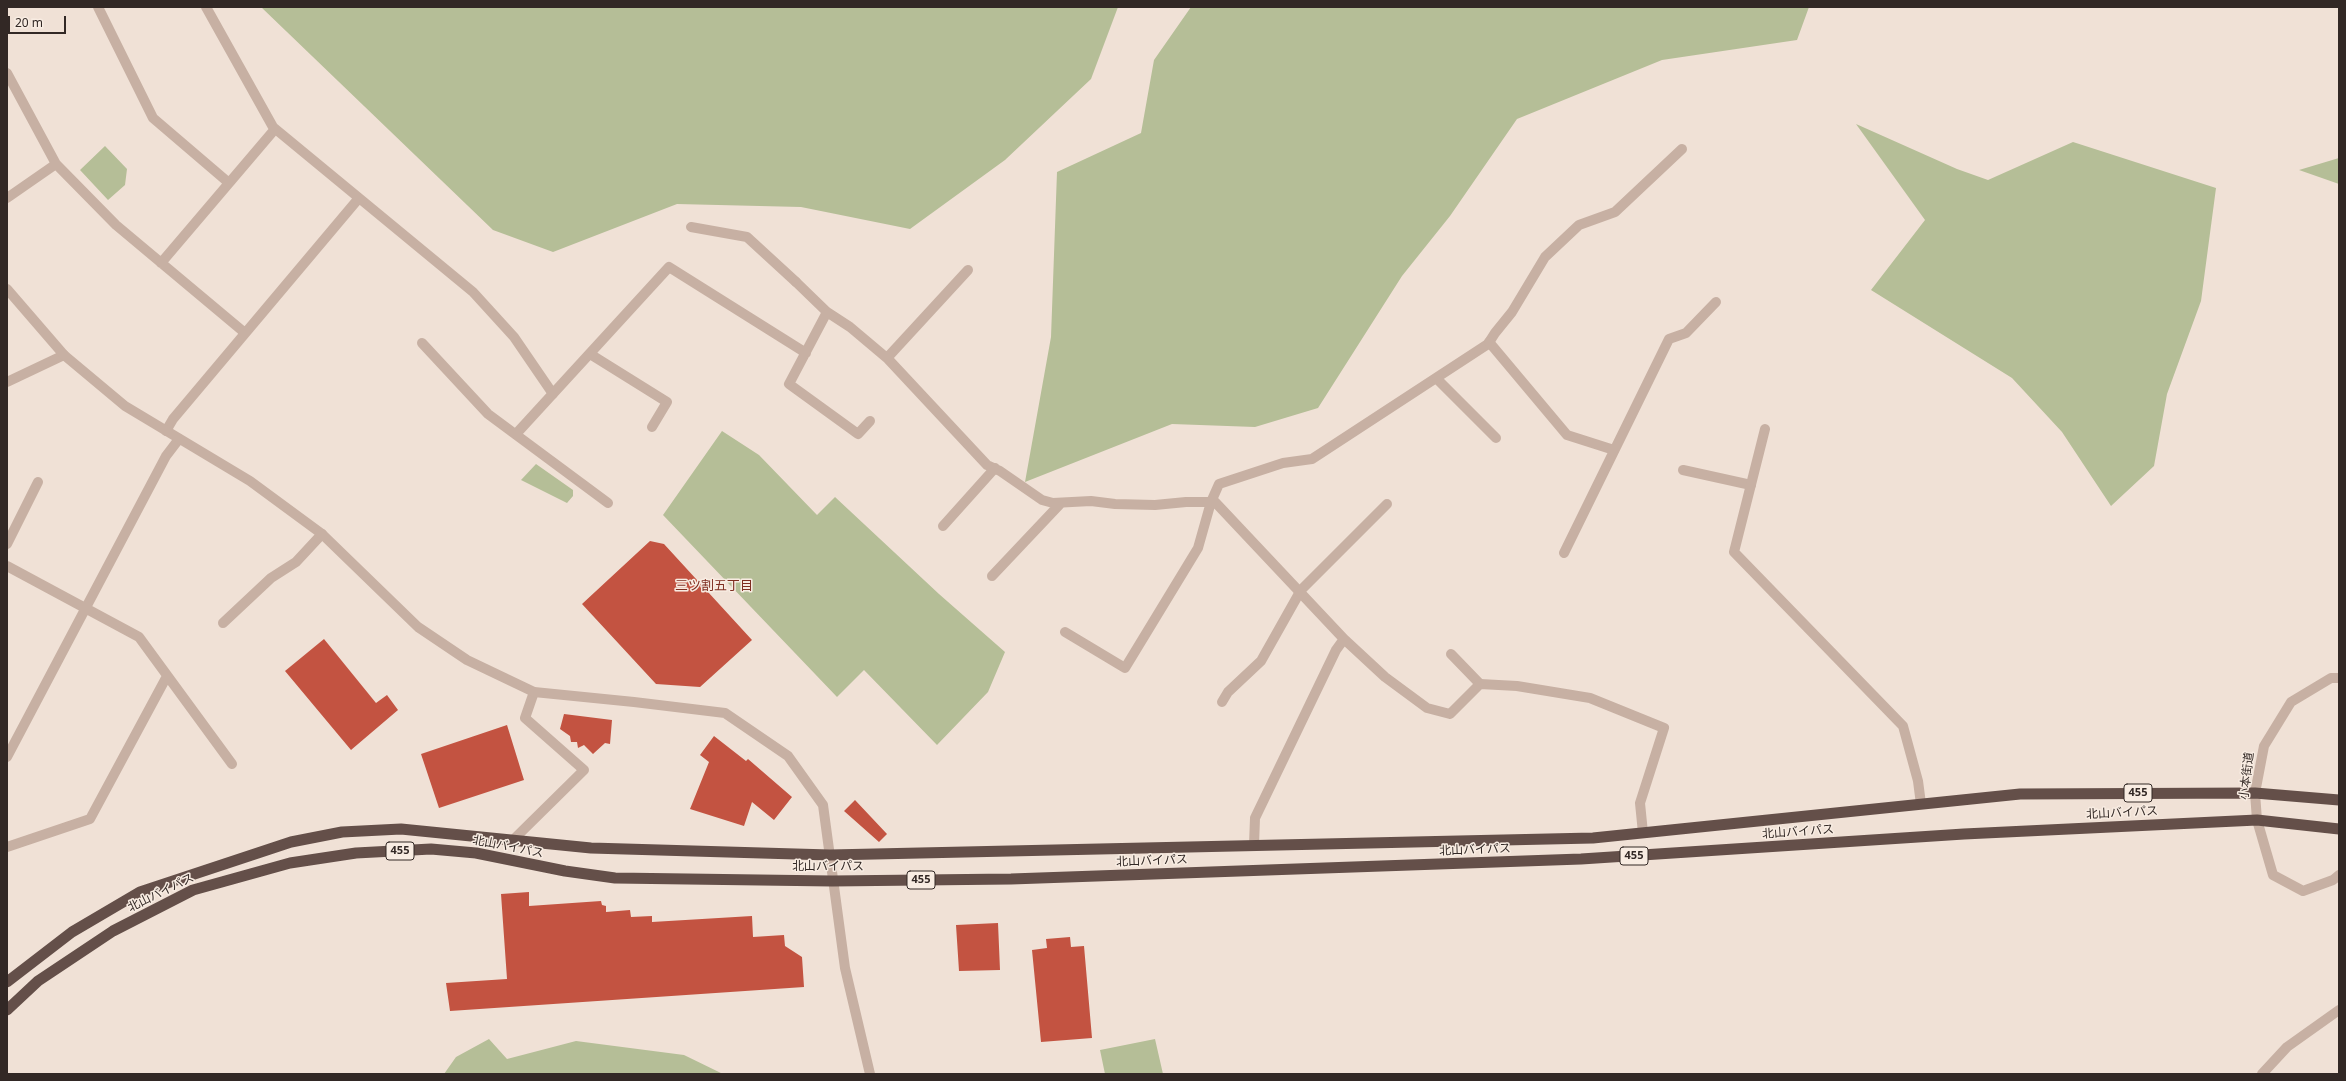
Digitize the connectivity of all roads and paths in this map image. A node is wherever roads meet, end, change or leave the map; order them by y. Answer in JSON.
{"nodes":[{"id":1,"x":98,"y":7,"type":"edge"},
{"id":2,"x":206,"y":7,"type":"edge"},
{"id":3,"x":7,"y":73,"type":"edge"},
{"id":4,"x":275,"y":129,"type":"junction"},
{"id":5,"x":1682,"y":149,"type":"dead end"},
{"id":6,"x":56,"y":164,"type":"junction"},
{"id":7,"x":229,"y":183,"type":"junction"},
{"id":8,"x":7,"y":198,"type":"edge"},
{"id":9,"x":358,"y":198,"type":"junction"},
{"id":10,"x":691,"y":228,"type":"dead end"},
{"id":11,"x":161,"y":263,"type":"junction"},
{"id":12,"x":968,"y":270,"type":"dead end"},
{"id":13,"x":7,"y":289,"type":"edge"},
{"id":14,"x":1716,"y":302,"type":"dead end"},
{"id":15,"x":827,"y":312,"type":"junction"},
{"id":16,"x":245,"y":333,"type":"junction"},
{"id":17,"x":422,"y":342,"type":"dead end"},
{"id":18,"x":1489,"y":342,"type":"junction"},
{"id":19,"x":590,"y":354,"type":"junction"},
{"id":20,"x":806,"y":354,"type":"junction"},
{"id":21,"x":64,"y":355,"type":"junction"},
{"id":22,"x":887,"y":358,"type":"junction"},
{"id":23,"x":1437,"y":379,"type":"junction"},
{"id":24,"x":7,"y":382,"type":"edge"},
{"id":25,"x":553,"y":394,"type":"junction"},
{"id":26,"x":870,"y":421,"type":"dead end"},
{"id":27,"x":652,"y":427,"type":"dead end"},
{"id":28,"x":1765,"y":429,"type":"dead end"},
{"id":29,"x":166,"y":431,"type":"junction"},
{"id":30,"x":516,"y":434,"type":"junction"},
{"id":31,"x":1496,"y":438,"type":"dead end"},
{"id":32,"x":179,"y":439,"type":"junction"},
{"id":33,"x":1614,"y":450,"type":"junction"},
{"id":34,"x":994,"y":468,"type":"junction"},
{"id":35,"x":1683,"y":470,"type":"dead end"},
{"id":36,"x":38,"y":482,"type":"dead end"},
{"id":37,"x":1751,"y":485,"type":"junction"},
{"id":38,"x":1211,"y":502,"type":"junction"},
{"id":39,"x":608,"y":503,"type":"dead end"},
{"id":40,"x":1061,"y":503,"type":"junction"},
{"id":41,"x":1387,"y":504,"type":"dead end"},
{"id":42,"x":943,"y":526,"type":"dead end"},
{"id":43,"x":322,"y":534,"type":"junction"},
{"id":44,"x":7,"y":544,"type":"edge"},
{"id":45,"x":1564,"y":553,"type":"dead end"},
{"id":46,"x":7,"y":566,"type":"edge"},
{"id":47,"x":992,"y":576,"type":"dead end"},
{"id":48,"x":1300,"y":590,"type":"junction"},
{"id":49,"x":85,"y":608,"type":"junction"},
{"id":50,"x":223,"y":623,"type":"dead end"},
{"id":51,"x":1065,"y":632,"type":"dead end"},
{"id":52,"x":1344,"y":639,"type":"junction"},
{"id":53,"x":1451,"y":654,"type":"dead end"},
{"id":54,"x":168,"y":676,"type":"junction"},
{"id":55,"x":2339,"y":678,"type":"edge"},
{"id":56,"x":1480,"y":684,"type":"junction"},
{"id":57,"x":534,"y":692,"type":"junction"},
{"id":58,"x":1222,"y":702,"type":"dead end"},
{"id":59,"x":7,"y":756,"type":"edge"},
{"id":60,"x":232,"y":764,"type":"dead end"},
{"id":61,"x":2256,"y":793,"type":"junction"},
{"id":62,"x":2339,"y":800,"type":"edge"},
{"id":63,"x":1921,"y":804,"type":"junction"},
{"id":64,"x":2257,"y":820,"type":"junction"},
{"id":65,"x":2339,"y":829,"type":"edge"},
{"id":66,"x":1643,"y":833,"type":"junction"},
{"id":67,"x":513,"y":840,"type":"junction"},
{"id":68,"x":1254,"y":846,"type":"junction"},
{"id":69,"x":7,"y":847,"type":"edge"},
{"id":70,"x":830,"y":855,"type":"junction"},
{"id":71,"x":2339,"y":875,"type":"edge"},
{"id":72,"x":832,"y":881,"type":"junction"},
{"id":73,"x":7,"y":982,"type":"edge"},
{"id":74,"x":7,"y":1010,"type":"edge"},
{"id":75,"x":2339,"y":1010,"type":"edge"},
{"id":76,"x":870,"y":1074,"type":"edge"},
{"id":77,"x":2262,"y":1074,"type":"edge"}],
"edges":[{"from":1,"to":7,"type":"street"},
{"from":2,"to":4,"type":"street"},
{"from":3,"to":6,"type":"street"},
{"from":4,"to":7,"type":"street"},
{"from":4,"to":9,"type":"street"},
{"from":5,"to":18,"type":"street"},
{"from":6,"to":8,"type":"street"},
{"from":6,"to":11,"type":"street"},
{"from":7,"to":11,"type":"street"},
{"from":9,"to":16,"type":"street"},
{"from":9,"to":25,"type":"street"},
{"from":10,"to":15,"type":"street"},
{"from":11,"to":16,"type":"street"},
{"from":12,"to":22,"type":"street"},
{"from":13,"to":21,"type":"street"},
{"from":14,"to":33,"type":"street"},
{"from":15,"to":20,"type":"street"},
{"from":15,"to":22,"type":"street"},
{"from":16,"to":29,"type":"street"},
{"from":17,"to":30,"type":"street"},
{"from":18,"to":23,"type":"street"},
{"from":18,"to":33,"type":"street"},
{"from":19,"to":20,"type":"street"},
{"from":19,"to":25,"type":"street"},
{"from":19,"to":27,"type":"street"},
{"from":20,"to":26,"type":"street"},
{"from":21,"to":24,"type":"street"},
{"from":21,"to":29,"type":"street"},
{"from":22,"to":34,"type":"street"},
{"from":23,"to":31,"type":"street"},
{"from":23,"to":38,"type":"street"},
{"from":25,"to":30,"type":"street"},
{"from":28,"to":37,"type":"street"},
{"from":29,"to":32,"type":"street"},
{"from":30,"to":39,"type":"street"},
{"from":32,"to":43,"type":"street"},
{"from":32,"to":49,"type":"street"},
{"from":33,"to":45,"type":"street"},
{"from":34,"to":40,"type":"street"},
{"from":34,"to":42,"type":"street"},
{"from":35,"to":37,"type":"street"},
{"from":36,"to":44,"type":"street"},
{"from":37,"to":63,"type":"street"},
{"from":38,"to":40,"type":"street"},
{"from":38,"to":48,"type":"street"},
{"from":38,"to":51,"type":"street"},
{"from":40,"to":47,"type":"street"},
{"from":41,"to":48,"type":"street"},
{"from":43,"to":50,"type":"street"},
{"from":43,"to":57,"type":"street"},
{"from":46,"to":49,"type":"street"},
{"from":48,"to":52,"type":"street"},
{"from":48,"to":58,"type":"street"},
{"from":49,"to":54,"type":"street"},
{"from":49,"to":59,"type":"street"},
{"from":52,"to":56,"type":"street"},
{"from":52,"to":68,"type":"street"},
{"from":53,"to":56,"type":"street"},
{"from":54,"to":60,"type":"street"},
{"from":54,"to":69,"type":"street"},
{"from":55,"to":61,"type":"street","name":"小本街道"},
{"from":56,"to":66,"type":"street"},
{"from":57,"to":67,"type":"street"},
{"from":57,"to":70,"type":"street"},
{"from":61,"to":62,"type":"highway","name":"北山バイパス","number":"455"},
{"from":61,"to":63,"type":"highway","name":"北山バイパス","number":"455"},
{"from":61,"to":64,"type":"street","name":"小本街道"},
{"from":63,"to":66,"type":"highway","name":"北山バイパス","number":"455"},
{"from":64,"to":65,"type":"highway","name":"北山バイパス","number":"455"},
{"from":64,"to":71,"type":"street","name":"小本街道"},
{"from":64,"to":72,"type":"highway","name":"北山バイパス","number":"455"},
{"from":66,"to":68,"type":"highway","name":"北山バイパス","number":"455"},
{"from":67,"to":70,"type":"highway","name":"北山バイパス","number":"455"},
{"from":67,"to":73,"type":"highway","name":"北山バイパス","number":"455"},
{"from":68,"to":70,"type":"highway","name":"北山バイパス","number":"455"},
{"from":70,"to":72,"type":"street"},
{"from":72,"to":74,"type":"highway","name":"北山バイパス","number":"455"},
{"from":72,"to":76,"type":"street"},
{"from":75,"to":77,"type":"street"}]}
